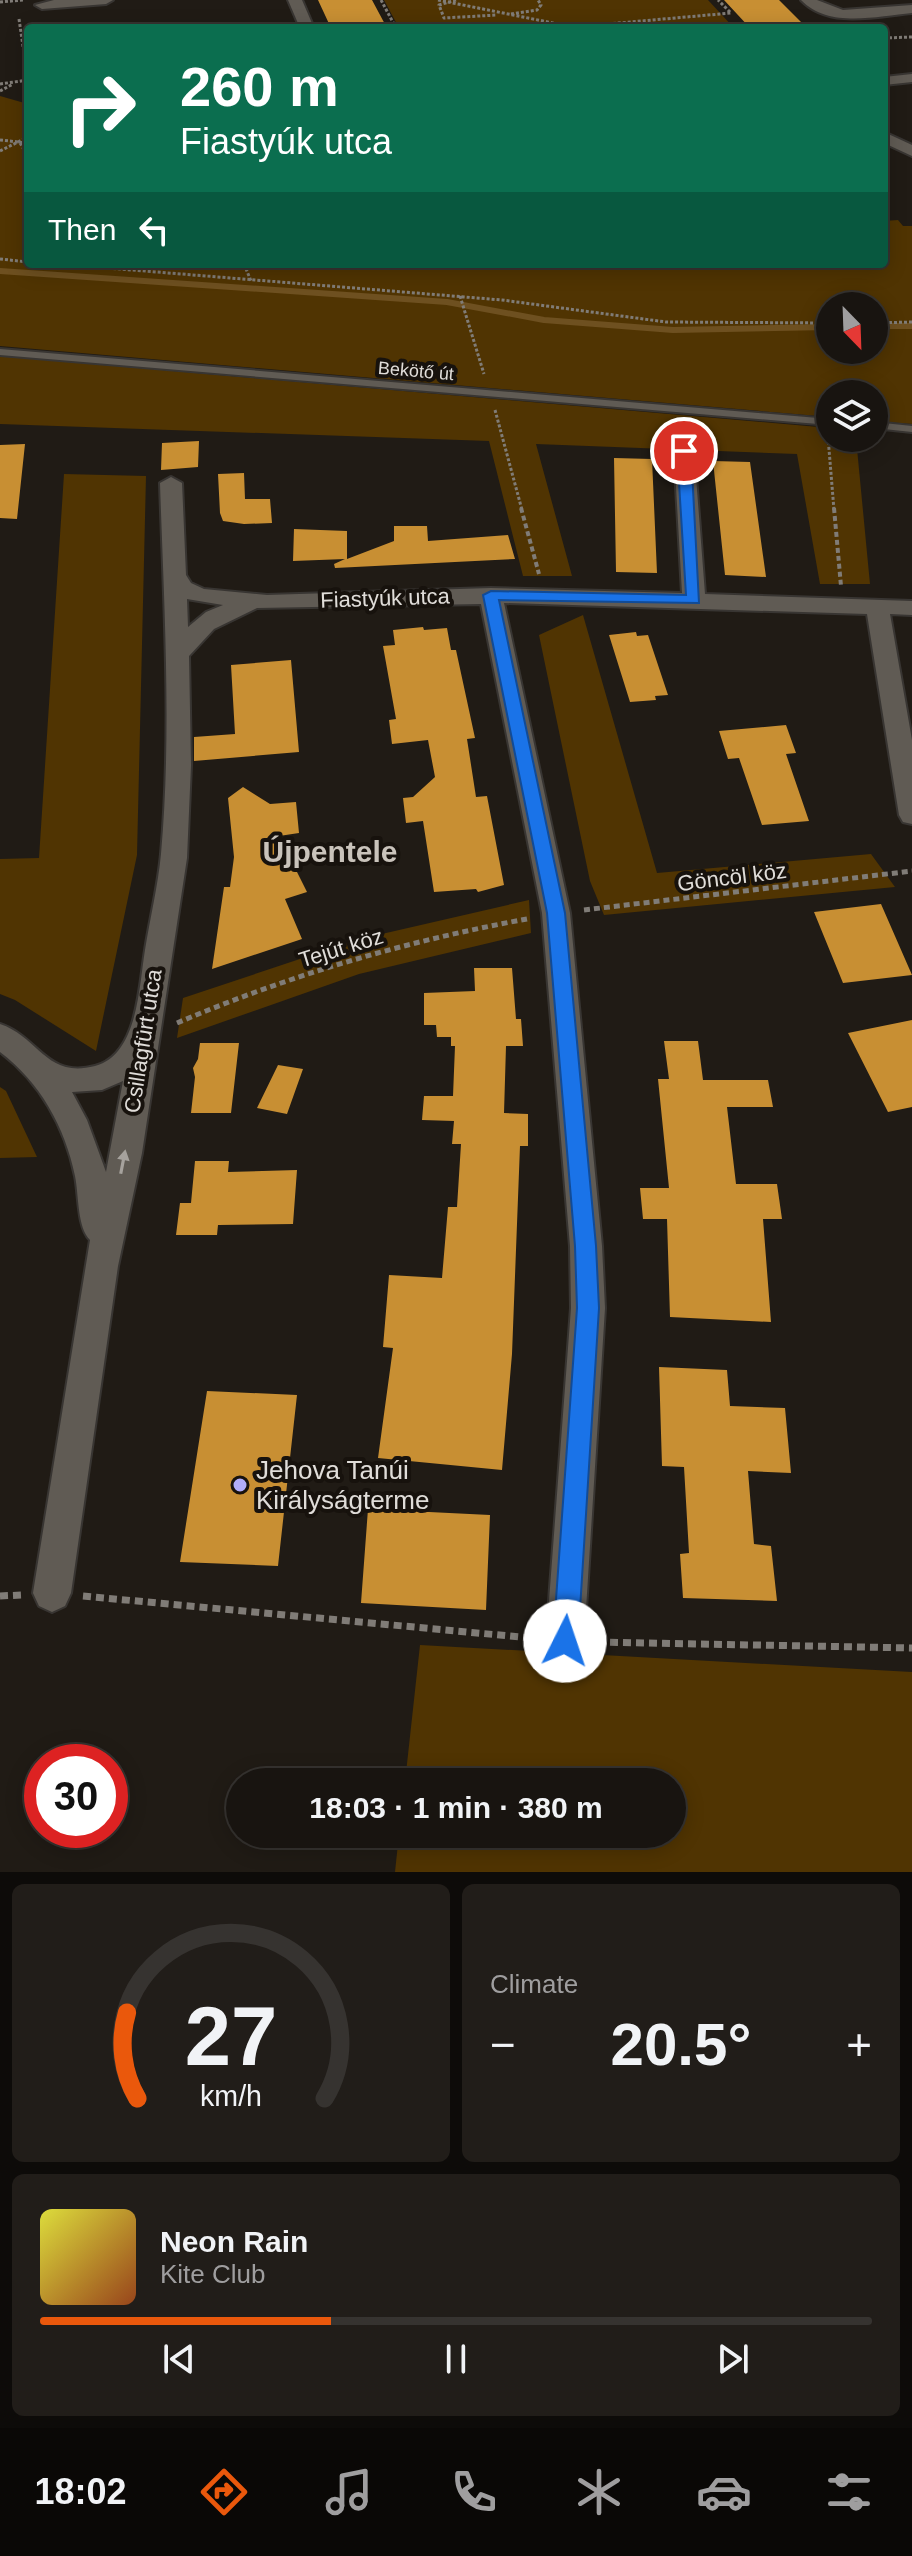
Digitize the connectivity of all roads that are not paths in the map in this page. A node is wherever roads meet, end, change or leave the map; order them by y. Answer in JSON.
{"nodes":[{"id":1,"x":106,"y":0,"type":"edge"},
{"id":2,"x":295,"y":0,"type":"edge"},
{"id":3,"x":808,"y":0,"type":"edge"},
{"id":4,"x":42,"y":7,"type":"edge"},
{"id":5,"x":912,"y":9,"type":"edge"},
{"id":6,"x":305,"y":24,"type":"edge"},
{"id":7,"x":912,"y":78,"type":"edge"},
{"id":8,"x":888,"y":81,"type":"edge"},
{"id":9,"x":888,"y":139,"type":"edge"},
{"id":10,"x":912,"y":151,"type":"edge"},
{"id":11,"x":0,"y":352,"type":"edge"},
{"id":12,"x":816,"y":420,"type":"edge"},
{"id":13,"x":888,"y":426,"type":"edge"},
{"id":14,"x":912,"y":429,"type":"edge"},
{"id":15,"x":684,"y":451,"type":"dead end"},
{"id":16,"x":171,"y":483,"type":"dead end"},
{"id":17,"x":174,"y":574,"type":"junction"},
{"id":18,"x":491,"y":595,"type":"junction"},
{"id":19,"x":694,"y":600,"type":"junction"},
{"id":20,"x":267,"y":602,"type":"junction"},
{"id":21,"x":877,"y":606,"type":"junction"},
{"id":22,"x":912,"y":608,"type":"edge"},
{"id":23,"x":176,"y":657,"type":"junction"},
{"id":24,"x":912,"y":811,"type":"edge"},
{"id":25,"x":0,"y":1036,"type":"edge"},
{"id":26,"x":143,"y":1038,"type":"junction"},
{"id":27,"x":48,"y":1077,"type":"junction"},
{"id":28,"x":101,"y":1266,"type":"junction"},
{"id":29,"x":52,"y":1593,"type":"road end"},
{"id":30,"x":565,"y":1641,"type":"road end"}],
"edges":[{"from":1,"to":4,"type":"street"},
{"from":2,"to":6,"type":"street"},
{"from":3,"to":5,"type":"street"},
{"from":7,"to":8,"type":"street"},
{"from":9,"to":10,"type":"street"},
{"from":11,"to":12,"type":"lane","name":"Bekötő út"},
{"from":13,"to":14,"type":"lane"},
{"from":15,"to":19,"type":"street"},
{"from":16,"to":17,"type":"street","name":"Csillagfürt utca"},
{"from":17,"to":20,"type":"street","name":"Fiastyúk utca"},
{"from":17,"to":23,"type":"street","name":"Csillagfürt utca"},
{"from":18,"to":19,"type":"street","name":"Fiastyúk utca"},
{"from":18,"to":20,"type":"street","name":"Fiastyúk utca"},
{"from":18,"to":30,"type":"street"},
{"from":19,"to":21,"type":"street","name":"Fiastyúk utca"},
{"from":20,"to":23,"type":"street","name":"Fiastyúk utca"},
{"from":21,"to":22,"type":"street","name":"Fiastyúk utca"},
{"from":21,"to":24,"type":"street"},
{"from":23,"to":26,"type":"street","name":"Csillagfürt utca"},
{"from":25,"to":27,"type":"street"},
{"from":26,"to":27,"type":"street"},
{"from":28,"to":26,"type":"street","name":"Csillagfürt utca","one_way":true},
{"from":27,"to":28,"type":"street"},
{"from":28,"to":29,"type":"street","name":"Csillagfürt utca"}]}
